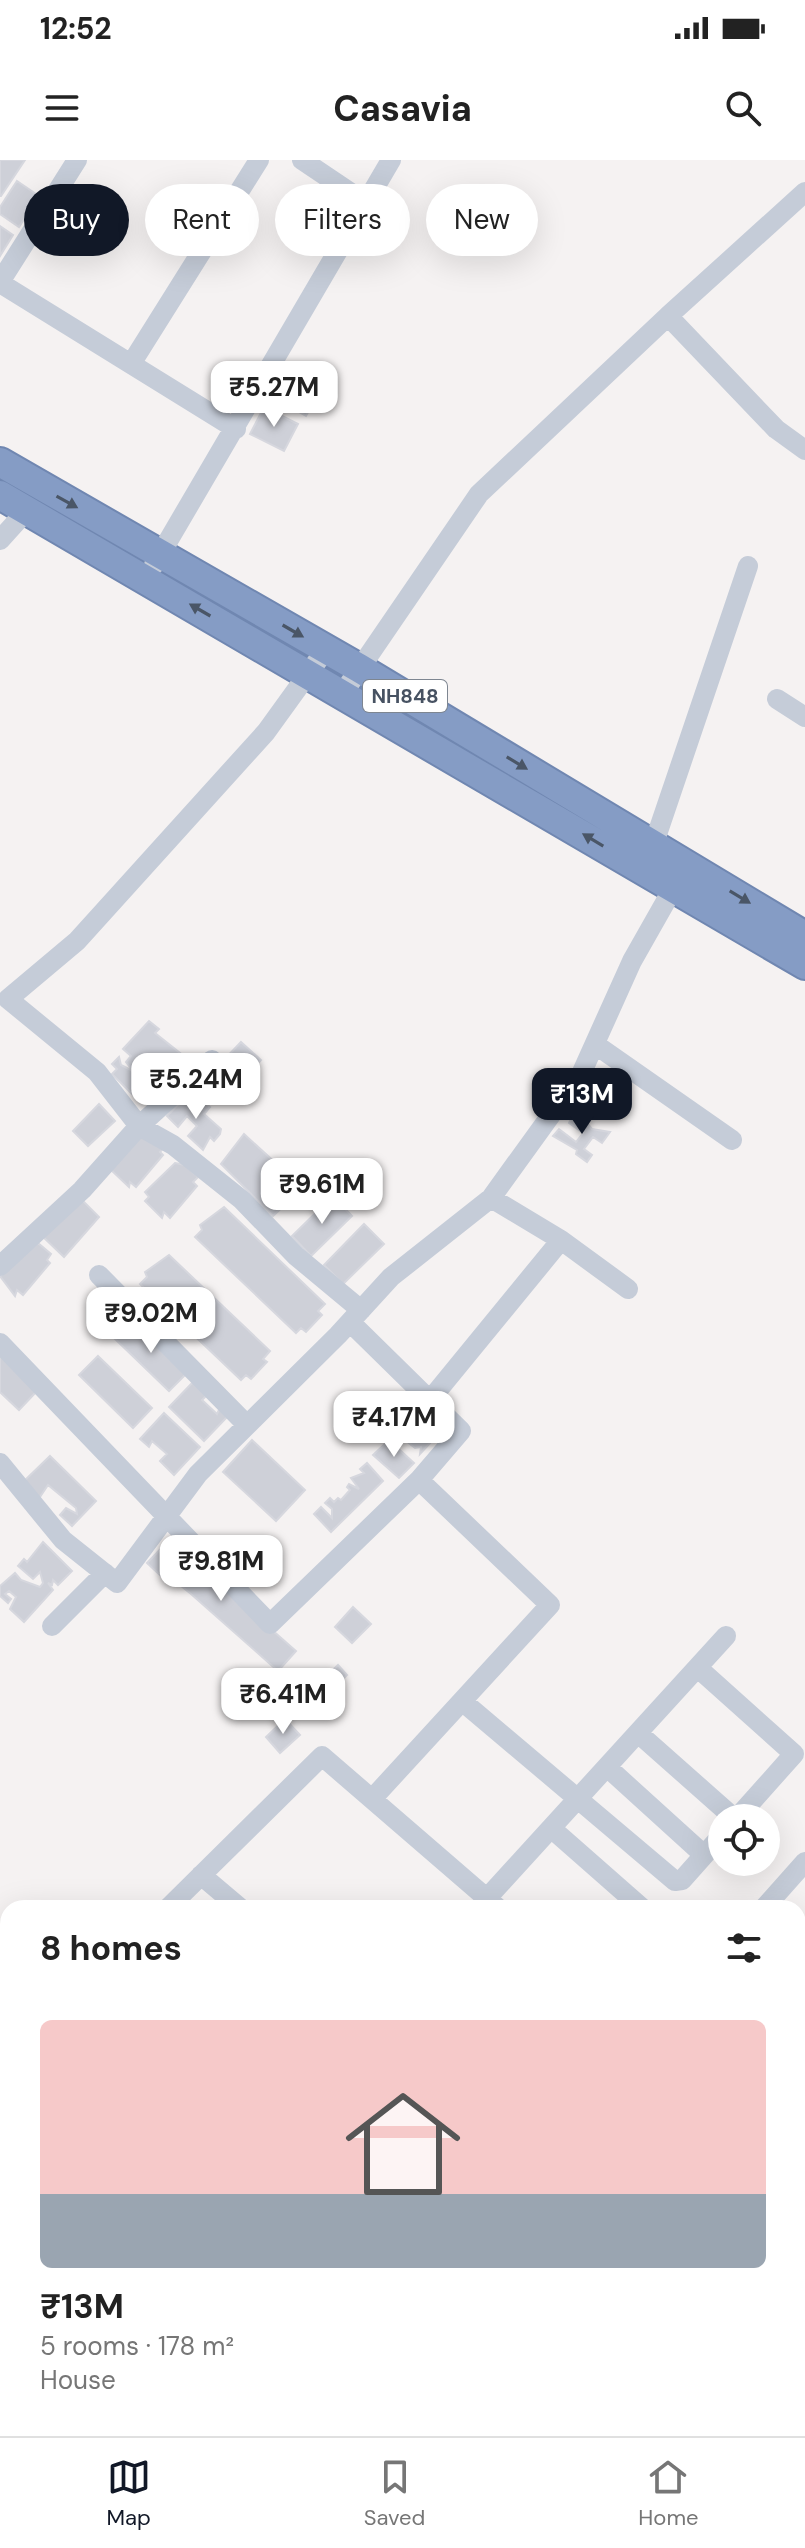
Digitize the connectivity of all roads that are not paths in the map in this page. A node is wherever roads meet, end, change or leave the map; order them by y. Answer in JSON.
{"nodes":[{"id":1,"x":77,"y":160,"type":"edge"},
{"id":2,"x":259,"y":160,"type":"edge"},
{"id":3,"x":302,"y":160,"type":"edge"},
{"id":4,"x":391,"y":160,"type":"edge"},
{"id":5,"x":338,"y":184,"type":"edge"},
{"id":6,"x":377,"y":184,"type":"edge"},
{"id":7,"x":805,"y":192,"type":"edge"},
{"id":8,"x":336,"y":256,"type":"edge"},
{"id":9,"x":0,"y":283,"type":"edge"},
{"id":10,"x":668,"y":316,"type":"junction"},
{"id":11,"x":131,"y":364,"type":"junction"},
{"id":12,"x":236,"y":429,"type":"junction"},
{"id":13,"x":805,"y":450,"type":"edge"},
{"id":14,"x":0,"y":462,"type":"edge"},
{"id":15,"x":0,"y":495,"type":"edge"},
{"id":16,"x":27,"y":510,"type":"junction"},
{"id":17,"x":0,"y":540,"type":"edge"},
{"id":18,"x":160,"y":554,"type":"junction"},
{"id":19,"x":748,"y":566,"type":"dead end"},
{"id":20,"x":146,"y":579,"type":"junction"},
{"id":21,"x":326,"y":649,"type":"junction"},
{"id":22,"x":359,"y":668,"type":"junction"},
{"id":23,"x":310,"y":673,"type":"junction"},
{"id":24,"x":343,"y":693,"type":"junction"},
{"id":25,"x":777,"y":699,"type":"dead end"},
{"id":26,"x":805,"y":717,"type":"edge"},
{"id":27,"x":445,"y":736,"type":"junction"},
{"id":28,"x":649,"y":857,"type":"junction"},
{"id":29,"x":680,"y":876,"type":"junction"},
{"id":30,"x":805,"y":936,"type":"edge"},
{"id":31,"x":805,"y":965,"type":"edge"},
{"id":32,"x":4,"y":1003,"type":"edge"},
{"id":33,"x":596,"y":1045,"type":"junction"},
{"id":34,"x":212,"y":1060,"type":"dead end"},
{"id":35,"x":139,"y":1126,"type":"junction"},
{"id":36,"x":732,"y":1140,"type":"dead end"},
{"id":37,"x":491,"y":1198,"type":"junction"},
{"id":38,"x":561,"y":1240,"type":"junction"},
{"id":39,"x":0,"y":1266,"type":"edge"},
{"id":40,"x":99,"y":1275,"type":"dead end"},
{"id":41,"x":628,"y":1289,"type":"dead end"},
{"id":42,"x":356,"y":1316,"type":"junction"},
{"id":43,"x":0,"y":1343,"type":"edge"},
{"id":44,"x":430,"y":1400,"type":"junction"},
{"id":45,"x":247,"y":1425,"type":"junction"},
{"id":46,"x":0,"y":1463,"type":"edge"},
{"id":47,"x":419,"y":1480,"type":"junction"},
{"id":48,"x":168,"y":1515,"type":"junction"},
{"id":49,"x":105,"y":1573,"type":"junction"},
{"id":50,"x":52,"y":1626,"type":"dead end"},
{"id":51,"x":726,"y":1636,"type":"dead end"},
{"id":52,"x":698,"y":1668,"type":"junction"},
{"id":53,"x":462,"y":1701,"type":"junction"},
{"id":54,"x":638,"y":1733,"type":"junction"},
{"id":55,"x":607,"y":1767,"type":"junction"},
{"id":56,"x":372,"y":1799,"type":"junction"},
{"id":57,"x":576,"y":1801,"type":"junction"},
{"id":58,"x":719,"y":1804,"type":"edge"},
{"id":59,"x":748,"y":1804,"type":"edge"},
{"id":60,"x":551,"y":1828,"type":"junction"},
{"id":61,"x":708,"y":1851,"type":"edge"},
{"id":62,"x":704,"y":1855,"type":"junction"},
{"id":63,"x":805,"y":1862,"type":"edge"},
{"id":64,"x":201,"y":1875,"type":"junction"},
{"id":65,"x":176,"y":1900,"type":"edge"},
{"id":66,"x":231,"y":1900,"type":"edge"},
{"id":67,"x":483,"y":1900,"type":"edge"},
{"id":68,"x":492,"y":1900,"type":"edge"},
{"id":69,"x":633,"y":1900,"type":"edge"},
{"id":70,"x":771,"y":1900,"type":"edge"}],
"edges":[{"from":1,"to":9,"type":"street"},
{"from":2,"to":11,"type":"street"},
{"from":3,"to":5,"type":"street"},
{"from":4,"to":6,"type":"street"},
{"from":7,"to":10,"type":"street"},
{"from":8,"to":12,"type":"street"},
{"from":9,"to":11,"type":"street"},
{"from":10,"to":13,"type":"street"},
{"from":10,"to":22,"type":"street"},
{"from":11,"to":12,"type":"street"},
{"from":12,"to":18,"type":"street"},
{"from":14,"to":18,"type":"highway","number":"NH848","one_way":true},
{"from":15,"to":16,"type":"highway","number":"NH848"},
{"from":16,"to":17,"type":"street"},
{"from":16,"to":20,"type":"highway","number":"NH848"},
{"from":18,"to":20,"type":"street"},
{"from":18,"to":21,"type":"highway","number":"NH848","one_way":true},
{"from":19,"to":28,"type":"street"},
{"from":23,"to":20,"type":"highway","number":"NH848","one_way":true},
{"from":21,"to":22,"type":"highway","number":"NH848"},
{"from":21,"to":23,"type":"street"},
{"from":22,"to":24,"type":"street"},
{"from":22,"to":27,"type":"highway","number":"NH848"},
{"from":23,"to":24,"type":"highway","number":"NH848"},
{"from":23,"to":32,"type":"street"},
{"from":24,"to":27,"type":"highway","number":"NH848"},
{"from":25,"to":26,"type":"street"},
{"from":27,"to":28,"type":"highway","number":"NH848"},
{"from":28,"to":29,"type":"highway","number":"NH848"},
{"from":29,"to":30,"type":"highway","number":"NH848","one_way":true},
{"from":29,"to":31,"type":"highway","number":"NH848"},
{"from":29,"to":33,"type":"street"},
{"from":32,"to":35,"type":"street"},
{"from":33,"to":36,"type":"street"},
{"from":33,"to":37,"type":"street"},
{"from":34,"to":35,"type":"street"},
{"from":35,"to":39,"type":"street"},
{"from":35,"to":42,"type":"street"},
{"from":37,"to":38,"type":"street"},
{"from":37,"to":42,"type":"street"},
{"from":38,"to":41,"type":"street"},
{"from":38,"to":44,"type":"street"},
{"from":40,"to":45,"type":"street"},
{"from":42,"to":44,"type":"street"},
{"from":42,"to":45,"type":"street"},
{"from":43,"to":48,"type":"street"},
{"from":44,"to":47,"type":"street"},
{"from":45,"to":48,"type":"street"},
{"from":46,"to":49,"type":"street"},
{"from":47,"to":48,"type":"street"},
{"from":47,"to":53,"type":"street"},
{"from":48,"to":49,"type":"street"},
{"from":49,"to":50,"type":"street"},
{"from":51,"to":52,"type":"street"},
{"from":52,"to":54,"type":"street"},
{"from":52,"to":59,"type":"street"},
{"from":53,"to":56,"type":"street"},
{"from":53,"to":57,"type":"street"},
{"from":54,"to":55,"type":"street"},
{"from":54,"to":58,"type":"street"},
{"from":55,"to":57,"type":"street"},
{"from":55,"to":62,"type":"street"},
{"from":56,"to":64,"type":"street"},
{"from":56,"to":67,"type":"street"},
{"from":57,"to":60,"type":"street"},
{"from":57,"to":62,"type":"street"},
{"from":60,"to":68,"type":"street"},
{"from":60,"to":69,"type":"street"},
{"from":61,"to":62,"type":"street"},
{"from":63,"to":70,"type":"street"},
{"from":64,"to":65,"type":"street"},
{"from":64,"to":66,"type":"street"}]}
